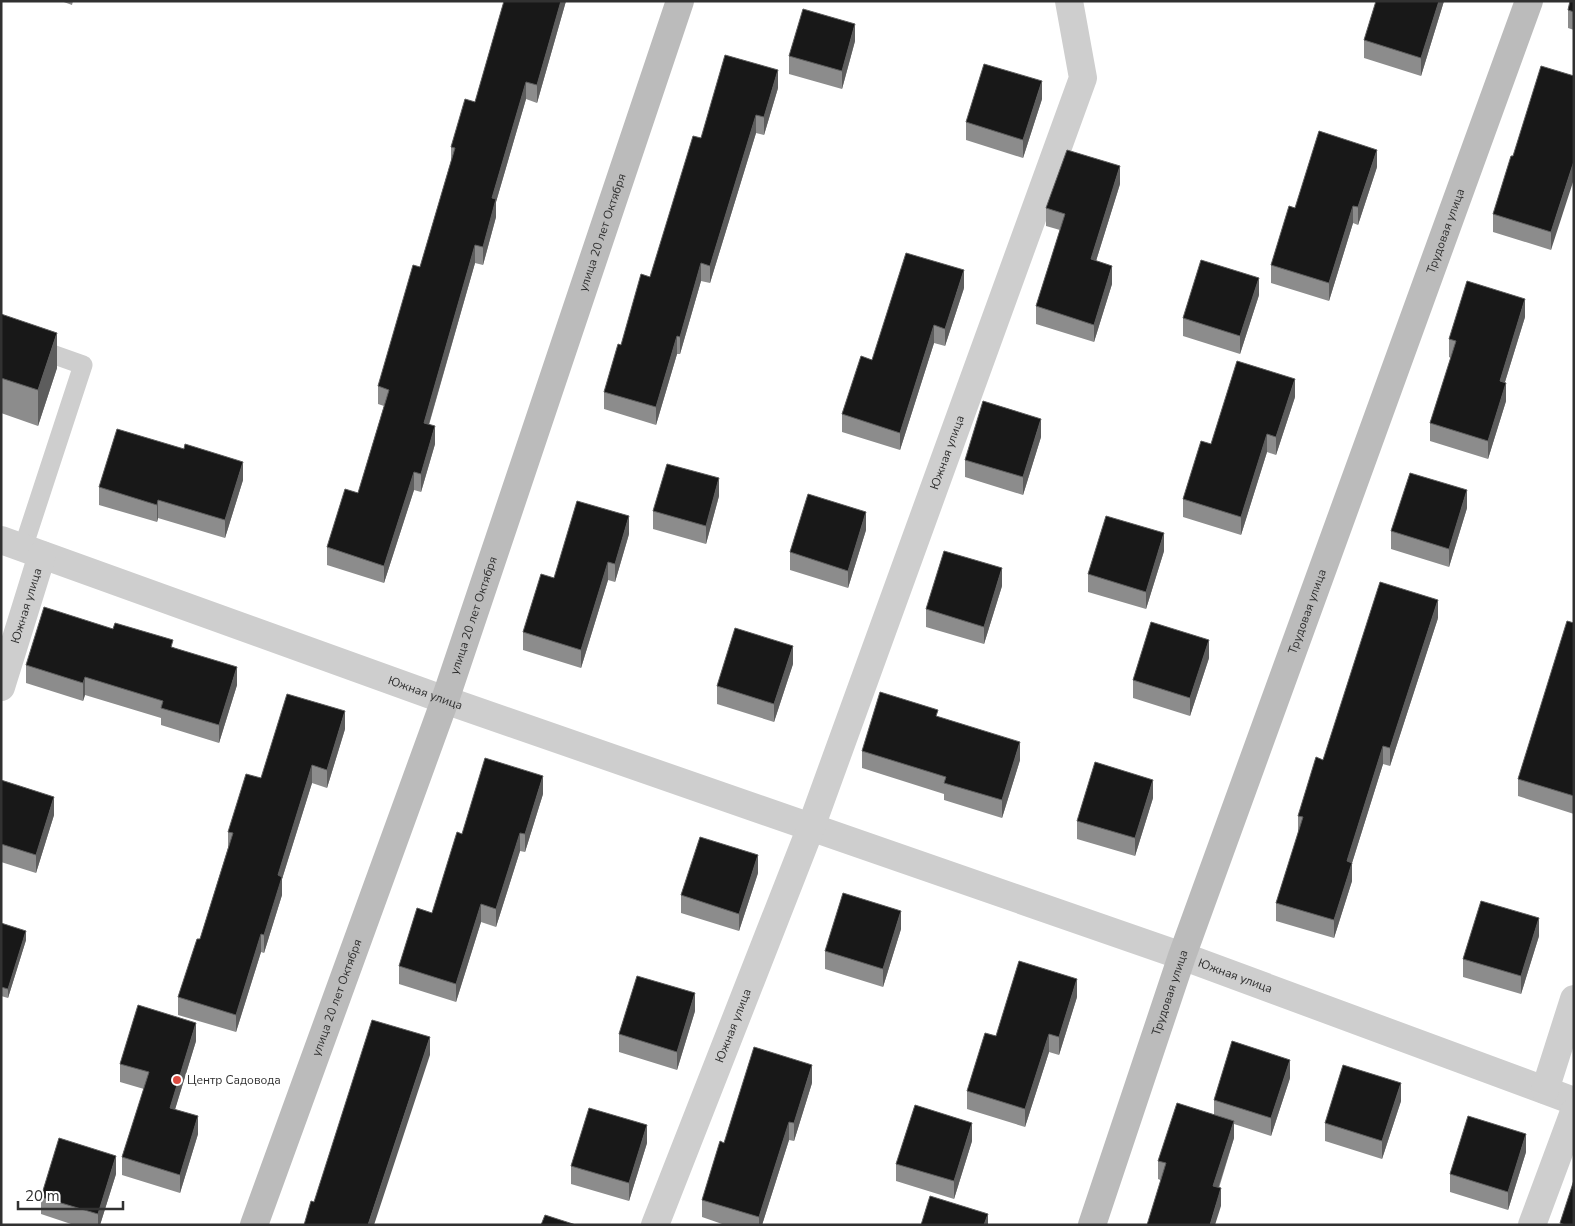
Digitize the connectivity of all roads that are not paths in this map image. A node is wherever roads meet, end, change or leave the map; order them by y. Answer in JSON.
{"nodes":[{"id":1,"x":680,"y":1,"type":"edge"},
{"id":2,"x":1069,"y":1,"type":"edge"},
{"id":3,"x":1529,"y":1,"type":"edge"},
{"id":4,"x":1,"y":336,"type":"edge"},
{"id":5,"x":22,"y":547,"type":"edge"},
{"id":6,"x":1,"y":687,"type":"edge"},
{"id":7,"x":445,"y":700,"type":"junction"},
{"id":8,"x":811,"y":827,"type":"junction"},
{"id":9,"x":1182,"y":956,"type":"junction"},
{"id":10,"x":1574,"y":999,"type":"edge"},
{"id":11,"x":1544,"y":1090,"type":"junction"},
{"id":12,"x":1574,"y":1101,"type":"edge"},
{"id":13,"x":1574,"y":1112,"type":"edge"},
{"id":14,"x":254,"y":1225,"type":"edge"},
{"id":15,"x":655,"y":1225,"type":"edge"},
{"id":16,"x":1092,"y":1225,"type":"edge"},
{"id":17,"x":1532,"y":1225,"type":"edge"}],
"edges":[{"from":1,"to":7,"type":"main road","name":"улица 20 лет Октября"},
{"from":2,"to":8,"type":"street","name":"Южная улица"},
{"from":3,"to":9,"type":"main road","name":"Трудовая улица"},
{"from":4,"to":5,"type":"lane"},
{"from":5,"to":6,"type":"street","name":"Южная улица"},
{"from":5,"to":7,"type":"street","name":"Южная улица"},
{"from":7,"to":8,"type":"street","name":"Южная улица"},
{"from":7,"to":14,"type":"main road","name":"улица 20 лет Октября"},
{"from":8,"to":9,"type":"street","name":"Южная улица"},
{"from":8,"to":15,"type":"street","name":"Южная улица"},
{"from":9,"to":11,"type":"street","name":"Южная улица"},
{"from":9,"to":16,"type":"main road","name":"Трудовая улица"},
{"from":10,"to":11,"type":"street"},
{"from":11,"to":12,"type":"street","name":"Южная улица"},
{"from":13,"to":17,"type":"street"}]}
